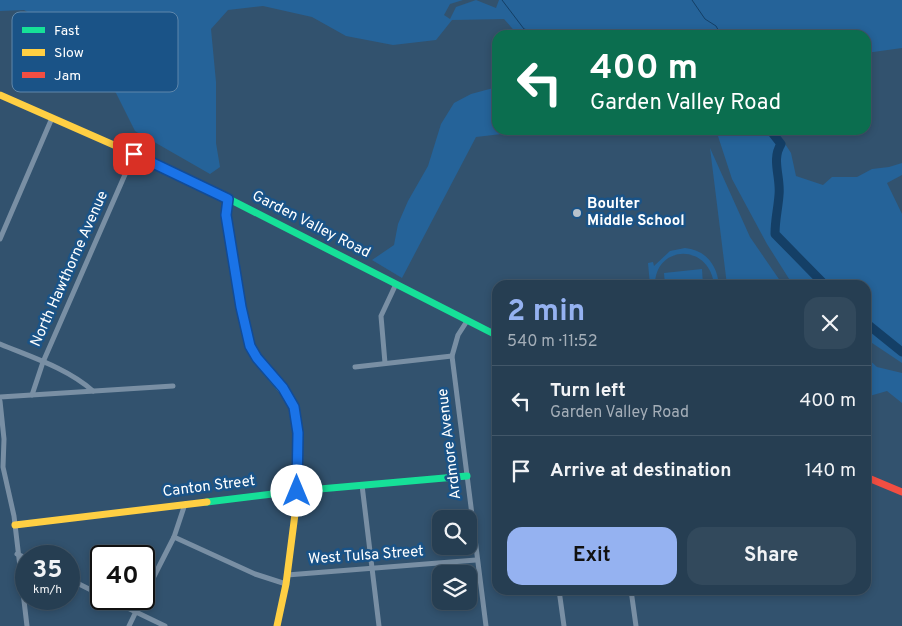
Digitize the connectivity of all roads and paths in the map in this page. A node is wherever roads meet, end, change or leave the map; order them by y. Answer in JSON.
{"nodes":[{"id":1,"x":0,"y":95,"type":"edge"},
{"id":2,"x":52,"y":118,"type":"junction"},
{"id":3,"x":134,"y":154,"type":"junction"},
{"id":4,"x":228,"y":199,"type":"junction"},
{"id":5,"x":0,"y":239,"type":"edge"},
{"id":6,"x":396,"y":284,"type":"junction"},
{"id":7,"x":467,"y":321,"type":"junction"},
{"id":8,"x":492,"y":333,"type":"edge"},
{"id":9,"x":0,"y":344,"type":"edge"},
{"id":10,"x":452,"y":356,"type":"junction"},
{"id":11,"x":44,"y":362,"type":"junction"},
{"id":12,"x":385,"y":363,"type":"junction"},
{"id":13,"x":356,"y":367,"type":"dead end"},
{"id":14,"x":173,"y":386,"type":"dead end"},
{"id":15,"x":93,"y":391,"type":"junction"},
{"id":16,"x":32,"y":395,"type":"junction"},
{"id":17,"x":0,"y":397,"type":"edge"},
{"id":18,"x":0,"y":401,"type":"edge"},
{"id":19,"x":467,"y":476,"type":"junction"},
{"id":20,"x":871,"y":478,"type":"edge"},
{"id":21,"x":362,"y":485,"type":"junction"},
{"id":22,"x":297,"y":491,"type":"junction"},
{"id":23,"x":902,"y":492,"type":"edge"},
{"id":24,"x":185,"y":504,"type":"junction"},
{"id":25,"x":15,"y":525,"type":"junction"},
{"id":26,"x":174,"y":537,"type":"junction"},
{"id":27,"x":16,"y":545,"type":"edge"},
{"id":28,"x":476,"y":560,"type":"junction"},
{"id":29,"x":372,"y":568,"type":"junction"},
{"id":30,"x":155,"y":574,"type":"edge"},
{"id":31,"x":287,"y":574,"type":"junction"},
{"id":32,"x":286,"y":584,"type":"junction"},
{"id":33,"x":560,"y":595,"type":"edge"},
{"id":34,"x":632,"y":595,"type":"edge"},
{"id":35,"x":25,"y":610,"type":"edge"},
{"id":36,"x":132,"y":610,"type":"edge"},
{"id":37,"x":136,"y":612,"type":"junction"},
{"id":38,"x":27,"y":626,"type":"edge"},
{"id":39,"x":129,"y":626,"type":"edge"},
{"id":40,"x":165,"y":626,"type":"edge"},
{"id":41,"x":277,"y":626,"type":"edge"},
{"id":42,"x":379,"y":626,"type":"edge"},
{"id":43,"x":486,"y":626,"type":"edge"},
{"id":44,"x":564,"y":626,"type":"edge"},
{"id":45,"x":636,"y":626,"type":"edge"}],
"edges":[{"from":1,"to":2,"type":"street","name":"Garden Valley Road"},
{"from":2,"to":3,"type":"street","name":"Garden Valley Road"},
{"from":2,"to":5,"type":"street"},
{"from":3,"to":4,"type":"street","name":"Garden Valley Road"},
{"from":3,"to":11,"type":"street","name":"North Hawthorne Avenue"},
{"from":4,"to":6,"type":"street","name":"Garden Valley Road"},
{"from":4,"to":22,"type":"street"},
{"from":6,"to":7,"type":"street","name":"Garden Valley Road"},
{"from":6,"to":12,"type":"street"},
{"from":7,"to":8,"type":"street","name":"Garden Valley Road"},
{"from":7,"to":10,"type":"street","name":"Ardmore Avenue"},
{"from":9,"to":11,"type":"street"},
{"from":10,"to":12,"type":"street"},
{"from":10,"to":19,"type":"street","name":"Ardmore Avenue"},
{"from":11,"to":15,"type":"street"},
{"from":11,"to":16,"type":"street","name":"North Hawthorne Avenue"},
{"from":12,"to":13,"type":"street"},
{"from":14,"to":15,"type":"street"},
{"from":15,"to":16,"type":"street"},
{"from":16,"to":17,"type":"street"},
{"from":18,"to":25,"type":"street"},
{"from":19,"to":21,"type":"street","name":"Canton Street"},
{"from":19,"to":28,"type":"street","name":"Ardmore Avenue"},
{"from":20,"to":23,"type":"street"},
{"from":21,"to":22,"type":"street","name":"Canton Street"},
{"from":21,"to":29,"type":"street"},
{"from":22,"to":24,"type":"street","name":"Canton Street"},
{"from":22,"to":31,"type":"street"},
{"from":24,"to":25,"type":"street","name":"Canton Street"},
{"from":24,"to":26,"type":"street"},
{"from":25,"to":27,"type":"street"},
{"from":26,"to":30,"type":"street"},
{"from":26,"to":32,"type":"street"},
{"from":28,"to":29,"type":"street","name":"West Tulsa Street"},
{"from":28,"to":43,"type":"street","name":"Ardmore Avenue"},
{"from":29,"to":31,"type":"street","name":"West Tulsa Street"},
{"from":29,"to":42,"type":"street"},
{"from":31,"to":32,"type":"street"},
{"from":32,"to":41,"type":"street"},
{"from":33,"to":44,"type":"street"},
{"from":34,"to":45,"type":"street"},
{"from":35,"to":38,"type":"street"},
{"from":36,"to":37,"type":"street"},
{"from":37,"to":39,"type":"street"},
{"from":37,"to":40,"type":"street"}]}
